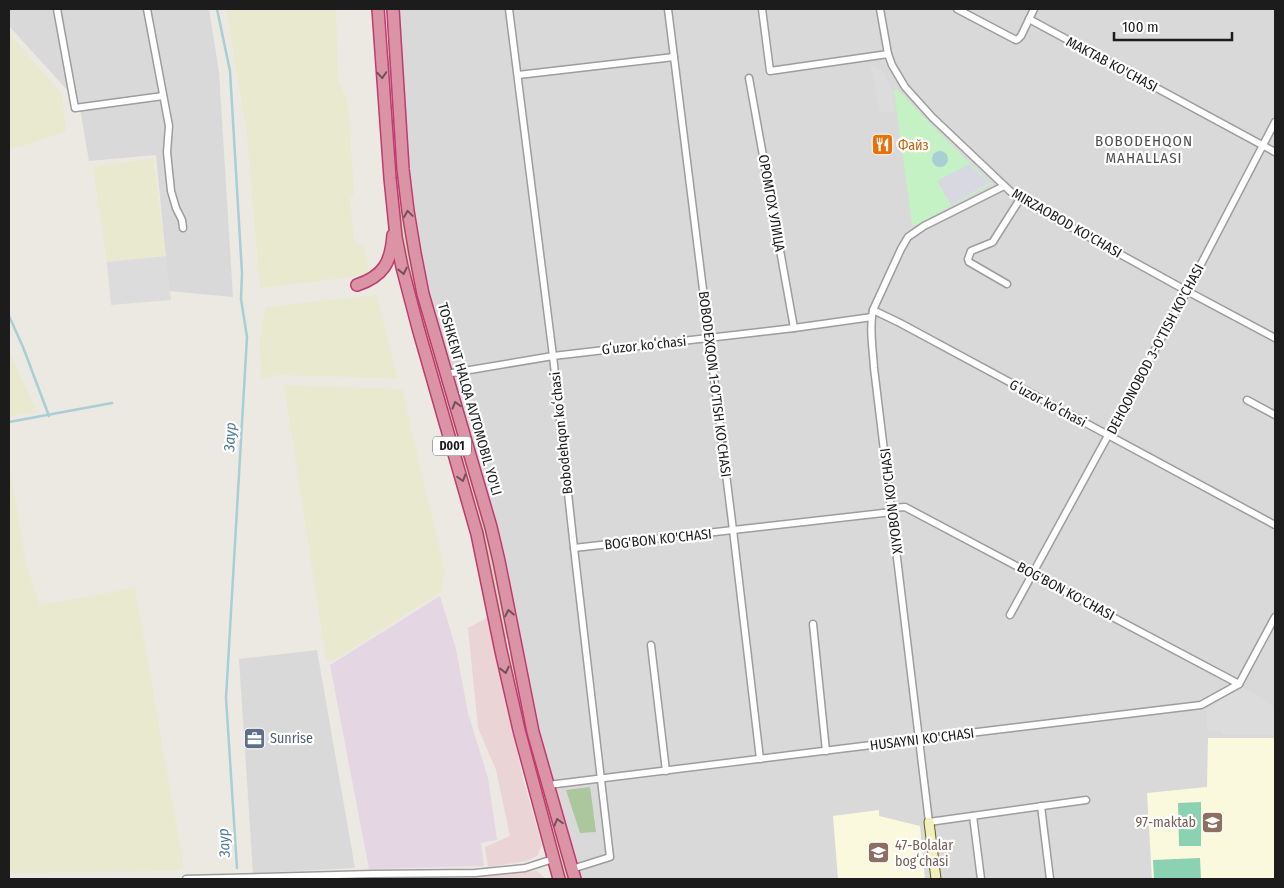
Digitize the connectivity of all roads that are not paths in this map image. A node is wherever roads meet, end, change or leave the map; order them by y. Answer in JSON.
{"nodes":[{"id":1,"x":57,"y":9,"type":"edge"},
{"id":2,"x":147,"y":9,"type":"edge"},
{"id":3,"x":378,"y":9,"type":"edge"},
{"id":4,"x":393,"y":9,"type":"edge"},
{"id":5,"x":509,"y":9,"type":"edge"},
{"id":6,"x":668,"y":9,"type":"edge"},
{"id":7,"x":762,"y":9,"type":"edge"},
{"id":8,"x":880,"y":9,"type":"edge"},
{"id":9,"x":957,"y":9,"type":"edge"},
{"id":10,"x":1034,"y":9,"type":"edge"},
{"id":11,"x":1029,"y":19,"type":"junction"},
{"id":12,"x":395,"y":44,"type":"junction"},
{"id":13,"x":380,"y":45,"type":"junction"},
{"id":14,"x":888,"y":54,"type":"junction"},
{"id":15,"x":674,"y":57,"type":"junction"},
{"id":16,"x":518,"y":75,"type":"junction"},
{"id":17,"x":749,"y":78,"type":"dead end"},
{"id":18,"x":163,"y":96,"type":"junction"},
{"id":19,"x":1275,"y":122,"type":"edge"},
{"id":20,"x":1264,"y":145,"type":"junction"},
{"id":21,"x":1275,"y":152,"type":"edge"},
{"id":22,"x":1004,"y":186,"type":"junction"},
{"id":23,"x":1020,"y":198,"type":"junction"},
{"id":24,"x":394,"y":221,"type":"junction"},
{"id":25,"x":183,"y":228,"type":"dead end"},
{"id":26,"x":1007,"y":284,"type":"dead end"},
{"id":27,"x":357,"y":285,"type":"dead end"},
{"id":28,"x":1187,"y":291,"type":"junction"},
{"id":29,"x":872,"y":314,"type":"junction"},
{"id":30,"x":794,"y":328,"type":"junction"},
{"id":31,"x":709,"y":338,"type":"junction"},
{"id":32,"x":1275,"y":338,"type":"edge"},
{"id":33,"x":553,"y":356,"type":"junction"},
{"id":34,"x":446,"y":374,"type":"junction"},
{"id":35,"x":1247,"y":400,"type":"dead end"},
{"id":36,"x":1275,"y":415,"type":"edge"},
{"id":37,"x":1109,"y":435,"type":"junction"},
{"id":38,"x":892,"y":510,"type":"junction"},
{"id":39,"x":1275,"y":525,"type":"edge"},
{"id":40,"x":733,"y":530,"type":"junction"},
{"id":41,"x":574,"y":548,"type":"junction"},
{"id":42,"x":1033,"y":574,"type":"junction"},
{"id":43,"x":1010,"y":615,"type":"dead end"},
{"id":44,"x":1275,"y":617,"type":"edge"},
{"id":45,"x":813,"y":624,"type":"dead end"},
{"id":46,"x":651,"y":645,"type":"dead end"},
{"id":47,"x":516,"y":648,"type":"junction"},
{"id":48,"x":501,"y":650,"type":"junction"},
{"id":49,"x":1239,"y":684,"type":"junction"},
{"id":50,"x":920,"y":739,"type":"junction"},
{"id":51,"x":826,"y":750,"type":"junction"},
{"id":52,"x":760,"y":759,"type":"junction"},
{"id":53,"x":666,"y":771,"type":"junction"},
{"id":54,"x":600,"y":779,"type":"junction"},
{"id":55,"x":548,"y":785,"type":"junction"},
{"id":56,"x":1086,"y":800,"type":"dead end"},
{"id":57,"x":1041,"y":806,"type":"junction"},
{"id":58,"x":973,"y":816,"type":"junction"},
{"id":59,"x":929,"y":822,"type":"junction"},
{"id":60,"x":553,"y":859,"type":"junction"},
{"id":61,"x":573,"y":874,"type":"edge"},
{"id":62,"x":186,"y":879,"type":"edge"},
{"id":63,"x":560,"y":879,"type":"edge"},
{"id":64,"x":936,"y":879,"type":"edge"},
{"id":65,"x":981,"y":879,"type":"edge"},
{"id":66,"x":1050,"y":879,"type":"edge"}],
"edges":[{"from":1,"to":18,"type":"street"},
{"from":2,"to":18,"type":"street"},
{"from":3,"to":13,"type":"highway","number":"D001"},
{"from":4,"to":12,"type":"highway","name":"TOSHKENT HALQA AVTOMOBIL YO'LI","number":"D001"},
{"from":5,"to":16,"type":"street","name":"Bobodehqon koʻchasi"},
{"from":6,"to":15,"type":"street","name":"BOBODEXQON 1-O'TISH KO'CHASI"},
{"from":7,"to":14,"type":"street"},
{"from":8,"to":14,"type":"street","name":"MIRZAOBOD KO'CHASI"},
{"from":9,"to":11,"type":"street"},
{"from":10,"to":11,"type":"street"},
{"from":11,"to":20,"type":"street","name":"MAKTAB KO'CHASI"},
{"from":12,"to":13,"type":"highway"},
{"from":34,"to":12,"type":"highway","name":"TOSHKENT HALQA AVTOMOBIL YO'LI","number":"D001","one_way":true},
{"from":13,"to":24,"type":"highway","number":"D001","one_way":true},
{"from":14,"to":22,"type":"street","name":"MIRZAOBOD KO'CHASI"},
{"from":15,"to":16,"type":"street"},
{"from":15,"to":31,"type":"street","name":"BOBODEXQON 1-O'TISH KO'CHASI"},
{"from":16,"to":33,"type":"street","name":"Bobodehqon koʻchasi"},
{"from":17,"to":30,"type":"street","name":"ОРОМГОХ УЛИЦА"},
{"from":18,"to":25,"type":"street"},
{"from":19,"to":20,"type":"street","name":"DEHQONOBOD 3-O'TISH KO'CHASI"},
{"from":20,"to":21,"type":"street","name":"MAKTAB KO'CHASI"},
{"from":20,"to":28,"type":"street","name":"DEHQONOBOD 3-O'TISH KO'CHASI"},
{"from":22,"to":23,"type":"street","name":"MIRZAOBOD KO'CHASI"},
{"from":22,"to":29,"type":"street","name":"XIYOBON KO'CHASI"},
{"from":23,"to":26,"type":"street"},
{"from":23,"to":28,"type":"street","name":"MIRZAOBOD KO'CHASI"},
{"from":24,"to":27,"type":"highway"},
{"from":24,"to":48,"type":"highway","number":"D001","one_way":true},
{"from":28,"to":32,"type":"street","name":"MIRZAOBOD KO'CHASI"},
{"from":28,"to":37,"type":"street","name":"DEHQONOBOD 3-O'TISH KO'CHASI"},
{"from":29,"to":30,"type":"street","name":"Gʻuzor koʻchasi"},
{"from":29,"to":37,"type":"street","name":"Gʻuzor koʻchasi"},
{"from":29,"to":38,"type":"street","name":"XIYOBON KO'CHASI"},
{"from":30,"to":31,"type":"street","name":"Gʻuzor koʻchasi"},
{"from":31,"to":33,"type":"street","name":"Gʻuzor koʻchasi"},
{"from":31,"to":40,"type":"street","name":"BOBODEXQON 1-O'TISH KO'CHASI"},
{"from":33,"to":34,"type":"street","name":"Gʻuzor koʻchasi"},
{"from":33,"to":41,"type":"street","name":"Bobodehqon koʻchasi"},
{"from":47,"to":34,"type":"highway","name":"TOSHKENT HALQA AVTOMOBIL YO'LI","number":"D001","one_way":true},
{"from":35,"to":36,"type":"street"},
{"from":37,"to":39,"type":"street","name":"Gʻuzor koʻchasi"},
{"from":37,"to":42,"type":"street","name":"DEHQONOBOD 3-O'TISH KO'CHASI"},
{"from":38,"to":40,"type":"street","name":"BOG'BON KO'CHASI"},
{"from":38,"to":42,"type":"street","name":"BOG'BON KO'CHASI"},
{"from":38,"to":50,"type":"street","name":"XIYOBON KO'CHASI"},
{"from":40,"to":41,"type":"street","name":"BOG'BON KO'CHASI"},
{"from":40,"to":52,"type":"street","name":"BOBODEXQON 1-O'TISH KO'CHASI"},
{"from":41,"to":54,"type":"street","name":"Bobodehqon koʻchasi"},
{"from":42,"to":43,"type":"street","name":"DEHQONOBOD 3-O'TISH KO'CHASI"},
{"from":42,"to":49,"type":"street","name":"BOG'BON KO'CHASI"},
{"from":44,"to":49,"type":"street"},
{"from":45,"to":51,"type":"street"},
{"from":46,"to":53,"type":"street"},
{"from":47,"to":48,"type":"highway"},
{"from":47,"to":55,"type":"highway","name":"TOSHKENT HALQA AVTOMOBIL YO'LI","number":"D001"},
{"from":48,"to":60,"type":"highway","number":"D001","one_way":true},
{"from":49,"to":50,"type":"street","name":"HUSAYNI KO'CHASI"},
{"from":50,"to":51,"type":"street","name":"HUSAYNI KO'CHASI"},
{"from":50,"to":59,"type":"street","name":"XIYOBON KO'CHASI"},
{"from":51,"to":52,"type":"street","name":"HUSAYNI KO'CHASI"},
{"from":52,"to":53,"type":"street","name":"HUSAYNI KO'CHASI"},
{"from":53,"to":54,"type":"street","name":"HUSAYNI KO'CHASI"},
{"from":54,"to":55,"type":"street","name":"HUSAYNI KO'CHASI"},
{"from":54,"to":61,"type":"street","name":"Bobodehqon koʻchasi"},
{"from":61,"to":55,"type":"highway","name":"TOSHKENT HALQA AVTOMOBIL YO'LI","number":"D001","one_way":true},
{"from":56,"to":57,"type":"street"},
{"from":57,"to":58,"type":"street"},
{"from":57,"to":66,"type":"street"},
{"from":58,"to":59,"type":"street"},
{"from":58,"to":65,"type":"street"},
{"from":59,"to":64,"type":"street","name":"XIYOBON KO'CHASI"},
{"from":60,"to":62,"type":"street"},
{"from":60,"to":63,"type":"highway","number":"D001"}]}
